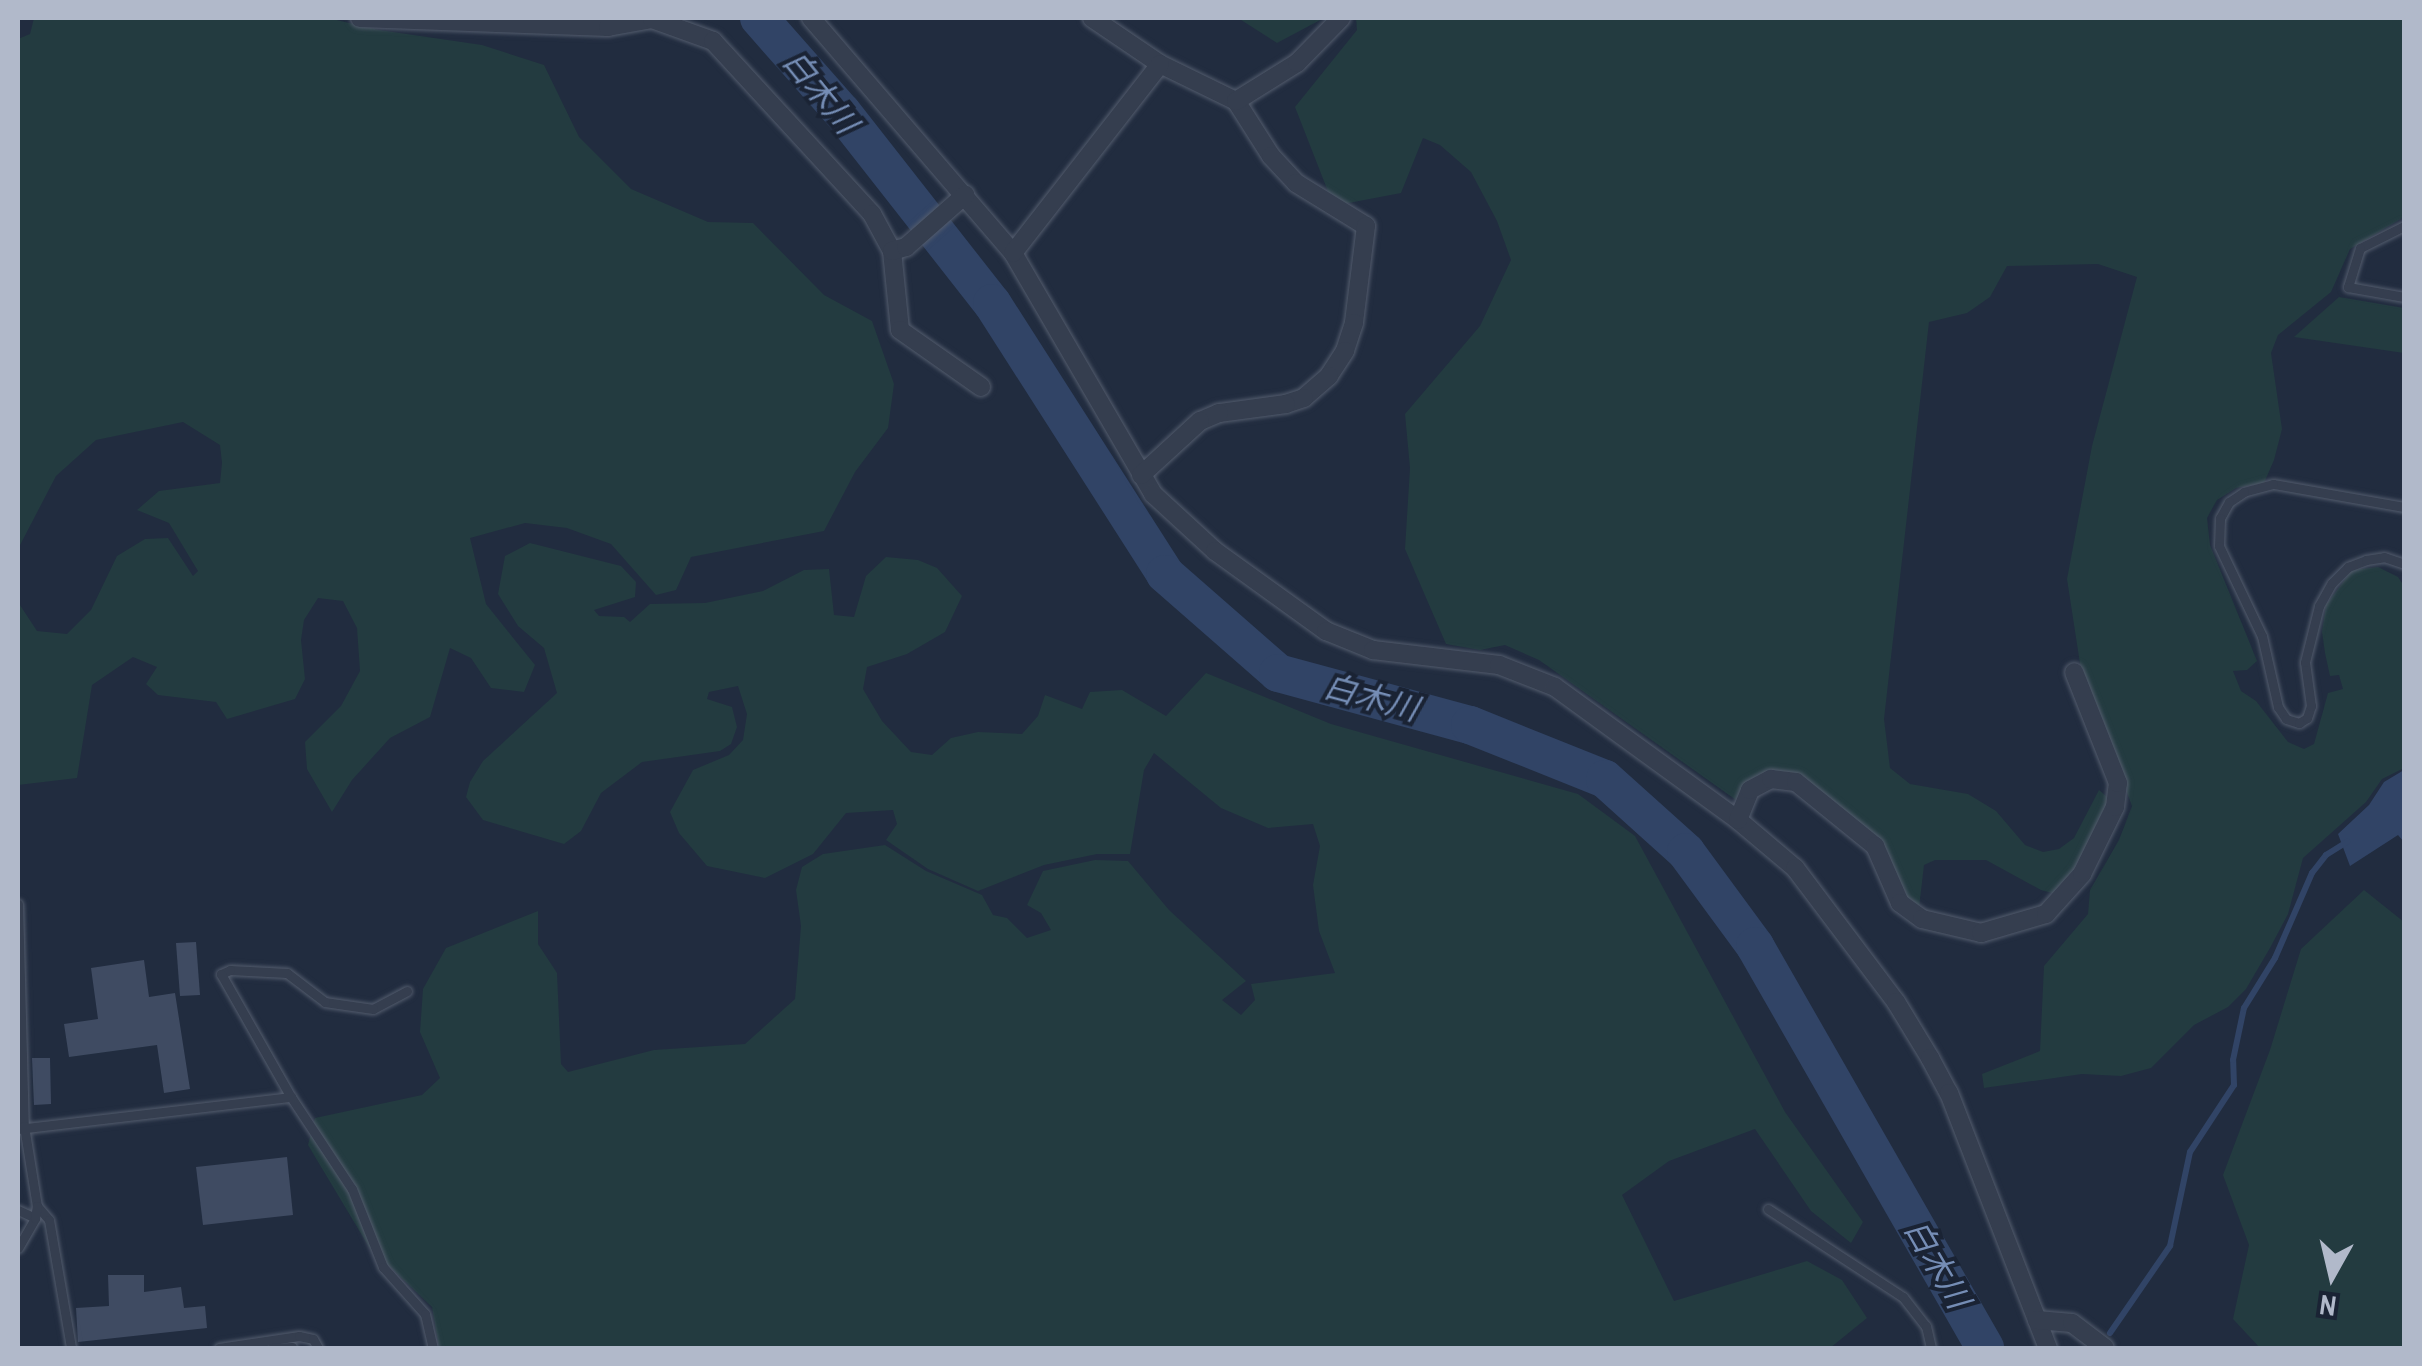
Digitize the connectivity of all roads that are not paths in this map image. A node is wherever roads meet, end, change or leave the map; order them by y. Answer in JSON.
{"nodes":[{"id":1,"x":360,"y":18,"type":"edge"},
{"id":2,"x":652,"y":18,"type":"edge"},
{"id":3,"x":811,"y":18,"type":"edge"},
{"id":4,"x":1092,"y":18,"type":"edge"},
{"id":5,"x":1341,"y":18,"type":"edge"},
{"id":6,"x":1160,"y":64,"type":"junction"},
{"id":7,"x":1236,"y":101,"type":"junction"},
{"id":8,"x":966,"y":195,"type":"junction"},
{"id":9,"x":2404,"y":226,"type":"edge"},
{"id":10,"x":899,"y":249,"type":"junction"},
{"id":11,"x":1014,"y":253,"type":"junction"},
{"id":12,"x":2404,"y":297,"type":"edge"},
{"id":13,"x":981,"y":387,"type":"dead end"},
{"id":14,"x":1141,"y":475,"type":"junction"},
{"id":15,"x":2404,"y":507,"type":"edge"},
{"id":16,"x":2404,"y":564,"type":"edge"},
{"id":17,"x":2074,"y":672,"type":"dead end"},
{"id":18,"x":1738,"y":820,"type":"junction"},
{"id":19,"x":18,"y":904,"type":"edge"},
{"id":20,"x":407,"y":992,"type":"dead end"},
{"id":21,"x":291,"y":1097,"type":"junction"},
{"id":22,"x":21,"y":1127,"type":"edge"},
{"id":23,"x":37,"y":1206,"type":"junction"},
{"id":24,"x":1768,"y":1209,"type":"dead end"},
{"id":25,"x":18,"y":1210,"type":"edge"},
{"id":26,"x":35,"y":1218,"type":"junction"},
{"id":27,"x":18,"y":1248,"type":"edge"},
{"id":28,"x":2037,"y":1320,"type":"junction"},
{"id":29,"x":297,"y":1345,"type":"edge"},
{"id":30,"x":244,"y":1347,"type":"edge"},
{"id":31,"x":70,"y":1348,"type":"edge"},
{"id":32,"x":222,"y":1348,"type":"edge"},
{"id":33,"x":272,"y":1348,"type":"edge"},
{"id":34,"x":318,"y":1348,"type":"edge"},
{"id":35,"x":432,"y":1348,"type":"edge"},
{"id":36,"x":1931,"y":1348,"type":"edge"},
{"id":37,"x":2048,"y":1348,"type":"edge"},
{"id":38,"x":2105,"y":1348,"type":"edge"}],
"edges":[{"from":1,"to":2,"type":"street"},
{"from":2,"to":10,"type":"street"},
{"from":3,"to":8,"type":"street"},
{"from":4,"to":6,"type":"street"},
{"from":5,"to":7,"type":"street"},
{"from":6,"to":7,"type":"street"},
{"from":6,"to":11,"type":"street"},
{"from":7,"to":14,"type":"street"},
{"from":8,"to":10,"type":"street"},
{"from":8,"to":11,"type":"street"},
{"from":9,"to":12,"type":"lane"},
{"from":10,"to":13,"type":"street"},
{"from":11,"to":14,"type":"street"},
{"from":14,"to":18,"type":"street"},
{"from":15,"to":16,"type":"lane"},
{"from":17,"to":18,"type":"street"},
{"from":18,"to":28,"type":"street"},
{"from":19,"to":22,"type":"lane"},
{"from":20,"to":21,"type":"lane"},
{"from":21,"to":22,"type":"lane"},
{"from":21,"to":35,"type":"lane"},
{"from":22,"to":23,"type":"lane"},
{"from":23,"to":26,"type":"lane"},
{"from":23,"to":31,"type":"lane"},
{"from":24,"to":36,"type":"lane"},
{"from":25,"to":26,"type":"lane"},
{"from":26,"to":27,"type":"lane"},
{"from":28,"to":37,"type":"street"},
{"from":28,"to":38,"type":"street"},
{"from":29,"to":30,"type":"lane"},
{"from":29,"to":33,"type":"lane"},
{"from":29,"to":34,"type":"lane"},
{"from":30,"to":32,"type":"lane"}]}
